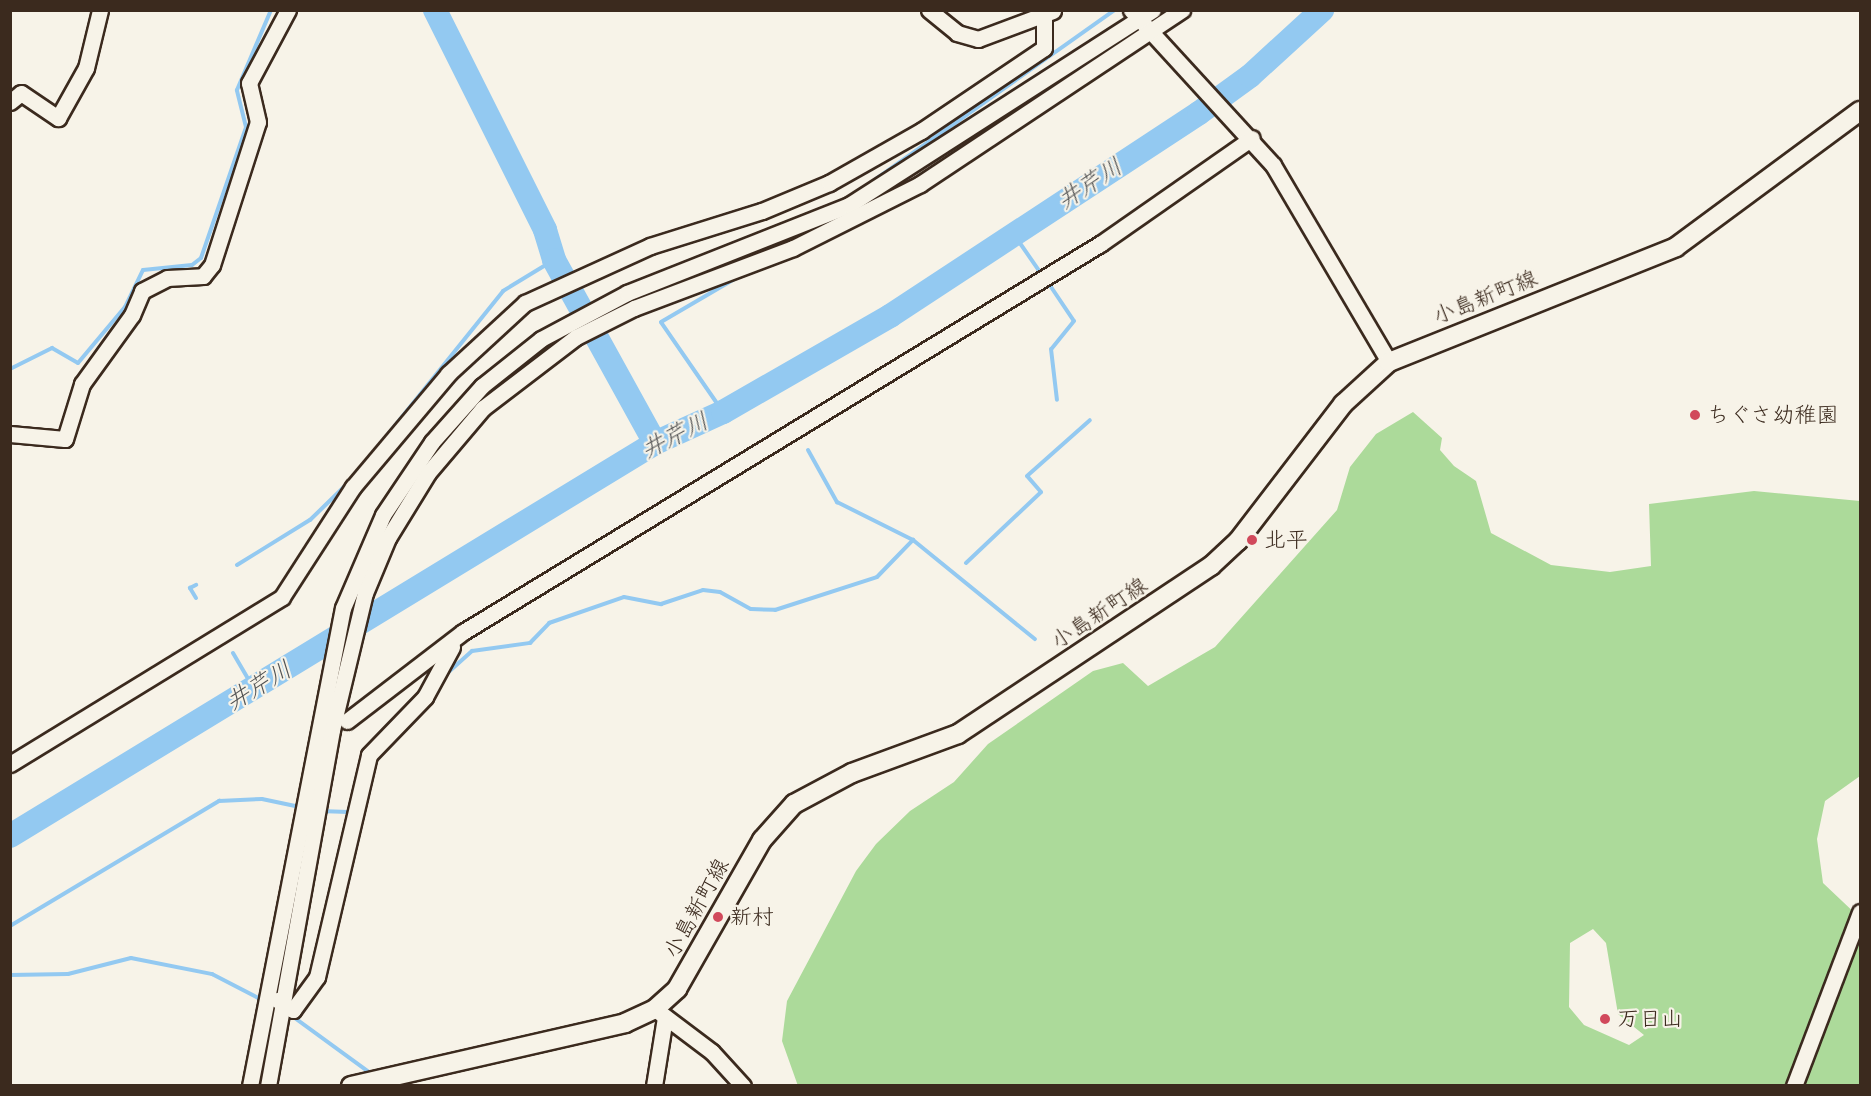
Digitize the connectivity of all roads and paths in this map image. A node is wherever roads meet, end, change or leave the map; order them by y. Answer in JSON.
{"nodes":[{"id":1,"x":100,"y":10,"type":"edge"},
{"id":2,"x":288,"y":10,"type":"edge"},
{"id":3,"x":929,"y":10,"type":"edge"},
{"id":4,"x":1182,"y":10,"type":"edge"},
{"id":5,"x":1049,"y":11,"type":"edge"},
{"id":6,"x":1142,"y":13,"type":"edge"},
{"id":7,"x":1155,"y":31,"type":"junction"},
{"id":8,"x":10,"y":102,"type":"edge"},
{"id":9,"x":1860,"y":111,"type":"edge"},
{"id":10,"x":1249,"y":135,"type":"junction"},
{"id":11,"x":1389,"y":362,"type":"junction"},
{"id":12,"x":10,"y":434,"type":"edge"},
{"id":13,"x":463,"y":632,"type":"junction"},
{"id":14,"x":346,"y":721,"type":"dead end"},
{"id":15,"x":10,"y":764,"type":"edge"},
{"id":16,"x":1860,"y":912,"type":"edge"},
{"id":17,"x":267,"y":995,"type":"junction"},
{"id":18,"x":283,"y":1004,"type":"junction"},
{"id":19,"x":660,"y":1013,"type":"junction"},
{"id":20,"x":250,"y":1086,"type":"edge"},
{"id":21,"x":268,"y":1086,"type":"edge"},
{"id":22,"x":351,"y":1086,"type":"edge"},
{"id":23,"x":654,"y":1086,"type":"edge"},
{"id":24,"x":743,"y":1086,"type":"edge"},
{"id":25,"x":1794,"y":1086,"type":"edge"}],
"edges":[{"from":1,"to":8,"type":"street"},
{"from":2,"to":12,"type":"street"},
{"from":3,"to":5,"type":"street"},
{"from":4,"to":7,"type":"street"},
{"from":5,"to":15,"type":"street"},
{"from":6,"to":7,"type":"street"},
{"from":6,"to":17,"type":"street"},
{"from":7,"to":10,"type":"street"},
{"from":7,"to":18,"type":"street"},
{"from":9,"to":11,"type":"main road","name":"小島新町線"},
{"from":10,"to":11,"type":"street"},
{"from":10,"to":13,"type":"street"},
{"from":11,"to":19,"type":"main road","name":"小島新町線"},
{"from":13,"to":14,"type":"street"},
{"from":13,"to":18,"type":"street"},
{"from":16,"to":25,"type":"street"},
{"from":17,"to":18,"type":"street"},
{"from":17,"to":20,"type":"street"},
{"from":18,"to":21,"type":"street"},
{"from":19,"to":22,"type":"main road","name":"小島新町線"},
{"from":19,"to":23,"type":"street"},
{"from":19,"to":24,"type":"street"}]}
